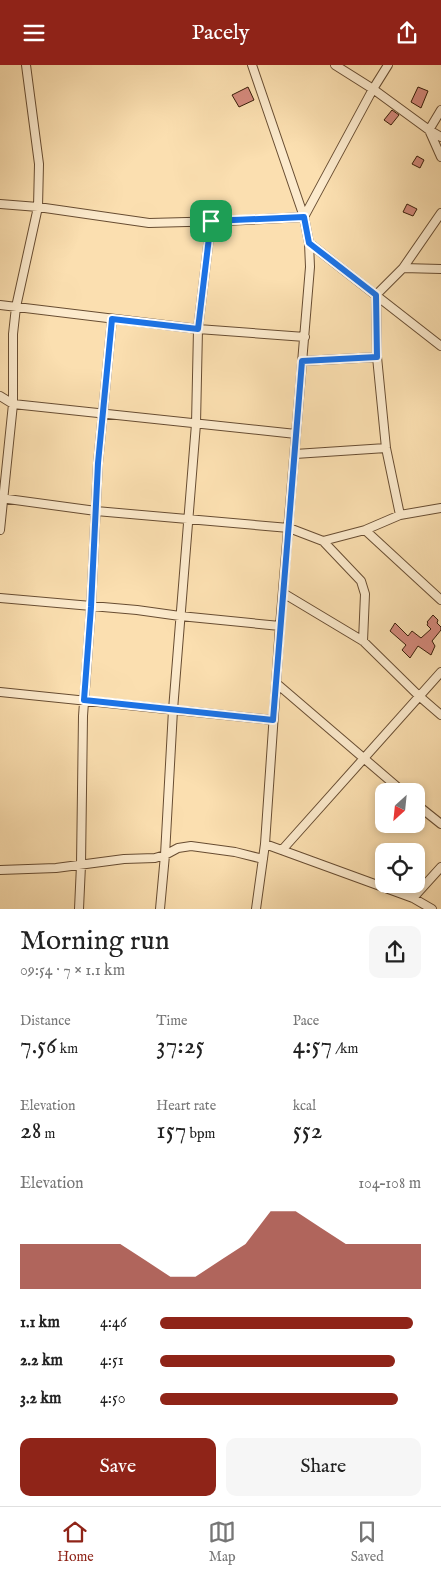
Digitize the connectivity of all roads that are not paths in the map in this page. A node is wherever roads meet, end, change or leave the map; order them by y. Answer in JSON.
{"nodes":[{"id":1,"x":26,"y":65,"type":"edge"},
{"id":2,"x":252,"y":65,"type":"edge"},
{"id":3,"x":335,"y":65,"type":"edge"},
{"id":4,"x":388,"y":65,"type":"edge"},
{"id":5,"x":373,"y":89,"type":"junction"},
{"id":6,"x":441,"y":110,"type":"edge"},
{"id":7,"x":429,"y":130,"type":"junction"},
{"id":8,"x":441,"y":137,"type":"edge"},
{"id":9,"x":441,"y":157,"type":"edge"},
{"id":10,"x":0,"y":204,"type":"edge"},
{"id":11,"x":38,"y":207,"type":"junction"},
{"id":12,"x":441,"y":213,"type":"edge"},
{"id":13,"x":304,"y":217,"type":"junction"},
{"id":14,"x":211,"y":221,"type":"junction"},
{"id":15,"x":309,"y":243,"type":"junction"},
{"id":16,"x":403,"y":268,"type":"junction"},
{"id":17,"x":441,"y":269,"type":"edge"},
{"id":18,"x":376,"y":295,"type":"junction"},
{"id":19,"x":0,"y":305,"type":"edge"},
{"id":20,"x":16,"y":307,"type":"junction"},
{"id":21,"x":112,"y":319,"type":"junction"},
{"id":22,"x":198,"y":329,"type":"junction"},
{"id":23,"x":305,"y":337,"type":"junction"},
{"id":24,"x":441,"y":345,"type":"edge"},
{"id":25,"x":377,"y":357,"type":"junction"},
{"id":26,"x":302,"y":361,"type":"junction"},
{"id":27,"x":0,"y":396,"type":"edge"},
{"id":28,"x":0,"y":403,"type":"edge"},
{"id":29,"x":13,"y":404,"type":"junction"},
{"id":30,"x":103,"y":414,"type":"junction"},
{"id":31,"x":196,"y":424,"type":"junction"},
{"id":32,"x":296,"y":434,"type":"junction"},
{"id":33,"x":386,"y":448,"type":"junction"},
{"id":34,"x":295,"y":454,"type":"junction"},
{"id":35,"x":2,"y":498,"type":"edge"},
{"id":36,"x":441,"y":508,"type":"edge"},
{"id":37,"x":96,"y":511,"type":"junction"},
{"id":38,"x":400,"y":515,"type":"junction"},
{"id":39,"x":189,"y":519,"type":"junction"},
{"id":40,"x":289,"y":528,"type":"junction"},
{"id":41,"x":0,"y":530,"type":"edge"},
{"id":42,"x":365,"y":530,"type":"junction"},
{"id":43,"x":323,"y":541,"type":"junction"},
{"id":44,"x":283,"y":593,"type":"junction"},
{"id":45,"x":0,"y":598,"type":"edge"},
{"id":46,"x":441,"y":599,"type":"edge"},
{"id":47,"x":91,"y":607,"type":"junction"},
{"id":48,"x":180,"y":616,"type":"junction"},
{"id":49,"x":280,"y":626,"type":"junction"},
{"id":50,"x":363,"y":641,"type":"junction"},
{"id":51,"x":441,"y":672,"type":"edge"},
{"id":52,"x":276,"y":683,"type":"junction"},
{"id":53,"x":0,"y":692,"type":"edge"},
{"id":54,"x":418,"y":696,"type":"junction"},
{"id":55,"x":84,"y":700,"type":"junction"},
{"id":56,"x":173,"y":710,"type":"junction"},
{"id":57,"x":441,"y":715,"type":"edge"},
{"id":58,"x":273,"y":720,"type":"junction"},
{"id":59,"x":364,"y":758,"type":"junction"},
{"id":60,"x":393,"y":783,"type":"edge"},
{"id":61,"x":425,"y":811,"type":"edge"},
{"id":62,"x":441,"y":824,"type":"edge"},
{"id":63,"x":265,"y":844,"type":"junction"},
{"id":64,"x":282,"y":850,"type":"junction"},
{"id":65,"x":165,"y":855,"type":"junction"},
{"id":66,"x":263,"y":859,"type":"junction"},
{"id":67,"x":81,"y":865,"type":"junction"},
{"id":68,"x":441,"y":867,"type":"edge"},
{"id":69,"x":0,"y":870,"type":"edge"},
{"id":70,"x":413,"y":898,"type":"junction"},
{"id":71,"x":78,"y":909,"type":"edge"},
{"id":72,"x":160,"y":909,"type":"edge"},
{"id":73,"x":256,"y":909,"type":"edge"},
{"id":74,"x":432,"y":909,"type":"edge"}],
"edges":[{"from":1,"to":11,"type":"street"},
{"from":2,"to":13,"type":"street"},
{"from":3,"to":5,"type":"street"},
{"from":4,"to":5,"type":"street"},
{"from":5,"to":7,"type":"street"},
{"from":5,"to":13,"type":"street"},
{"from":6,"to":7,"type":"street"},
{"from":7,"to":8,"type":"street"},
{"from":7,"to":9,"type":"street"},
{"from":10,"to":11,"type":"street"},
{"from":11,"to":14,"type":"street"},
{"from":11,"to":20,"type":"street"},
{"from":12,"to":16,"type":"street"},
{"from":13,"to":14,"type":"street"},
{"from":13,"to":15,"type":"street"},
{"from":14,"to":22,"type":"street"},
{"from":15,"to":18,"type":"street"},
{"from":15,"to":23,"type":"street"},
{"from":16,"to":17,"type":"street"},
{"from":16,"to":18,"type":"street"},
{"from":18,"to":24,"type":"street"},
{"from":18,"to":25,"type":"street"},
{"from":19,"to":20,"type":"street"},
{"from":20,"to":21,"type":"street"},
{"from":20,"to":29,"type":"street"},
{"from":21,"to":22,"type":"street"},
{"from":21,"to":30,"type":"street"},
{"from":22,"to":23,"type":"street"},
{"from":22,"to":31,"type":"street"},
{"from":23,"to":26,"type":"street"},
{"from":25,"to":26,"type":"street"},
{"from":25,"to":33,"type":"street"},
{"from":26,"to":32,"type":"street"},
{"from":27,"to":29,"type":"street"},
{"from":28,"to":29,"type":"street"},
{"from":29,"to":30,"type":"street"},
{"from":29,"to":35,"type":"street"},
{"from":30,"to":31,"type":"street"},
{"from":30,"to":37,"type":"street"},
{"from":31,"to":32,"type":"street"},
{"from":31,"to":39,"type":"street"},
{"from":32,"to":34,"type":"street"},
{"from":33,"to":34,"type":"street"},
{"from":33,"to":38,"type":"street"},
{"from":34,"to":40,"type":"street"},
{"from":35,"to":37,"type":"street"},
{"from":35,"to":41,"type":"street"},
{"from":36,"to":38,"type":"street"},
{"from":37,"to":39,"type":"street"},
{"from":37,"to":47,"type":"street"},
{"from":38,"to":42,"type":"street"},
{"from":39,"to":40,"type":"street"},
{"from":39,"to":48,"type":"street"},
{"from":40,"to":43,"type":"street"},
{"from":40,"to":44,"type":"street"},
{"from":42,"to":43,"type":"street"},
{"from":42,"to":46,"type":"street"},
{"from":43,"to":50,"type":"street"},
{"from":44,"to":49,"type":"street"},
{"from":44,"to":50,"type":"street"},
{"from":45,"to":47,"type":"street"},
{"from":47,"to":48,"type":"street"},
{"from":47,"to":55,"type":"street"},
{"from":48,"to":49,"type":"street"},
{"from":48,"to":56,"type":"street"},
{"from":49,"to":52,"type":"street"},
{"from":50,"to":54,"type":"street"},
{"from":51,"to":54,"type":"street"},
{"from":52,"to":58,"type":"street"},
{"from":52,"to":59,"type":"street"},
{"from":53,"to":55,"type":"street"},
{"from":54,"to":57,"type":"street"},
{"from":54,"to":59,"type":"street"},
{"from":55,"to":56,"type":"street"},
{"from":55,"to":67,"type":"street"},
{"from":56,"to":58,"type":"street"},
{"from":56,"to":65,"type":"street"},
{"from":58,"to":63,"type":"street"},
{"from":59,"to":60,"type":"street"},
{"from":59,"to":64,"type":"street"},
{"from":61,"to":62,"type":"street"},
{"from":63,"to":64,"type":"street"},
{"from":63,"to":66,"type":"street"},
{"from":64,"to":70,"type":"street"},
{"from":65,"to":66,"type":"street"},
{"from":65,"to":67,"type":"street"},
{"from":65,"to":72,"type":"street"},
{"from":66,"to":73,"type":"street"},
{"from":67,"to":69,"type":"street"},
{"from":67,"to":71,"type":"street"},
{"from":68,"to":70,"type":"street"},
{"from":70,"to":74,"type":"street"}]}
